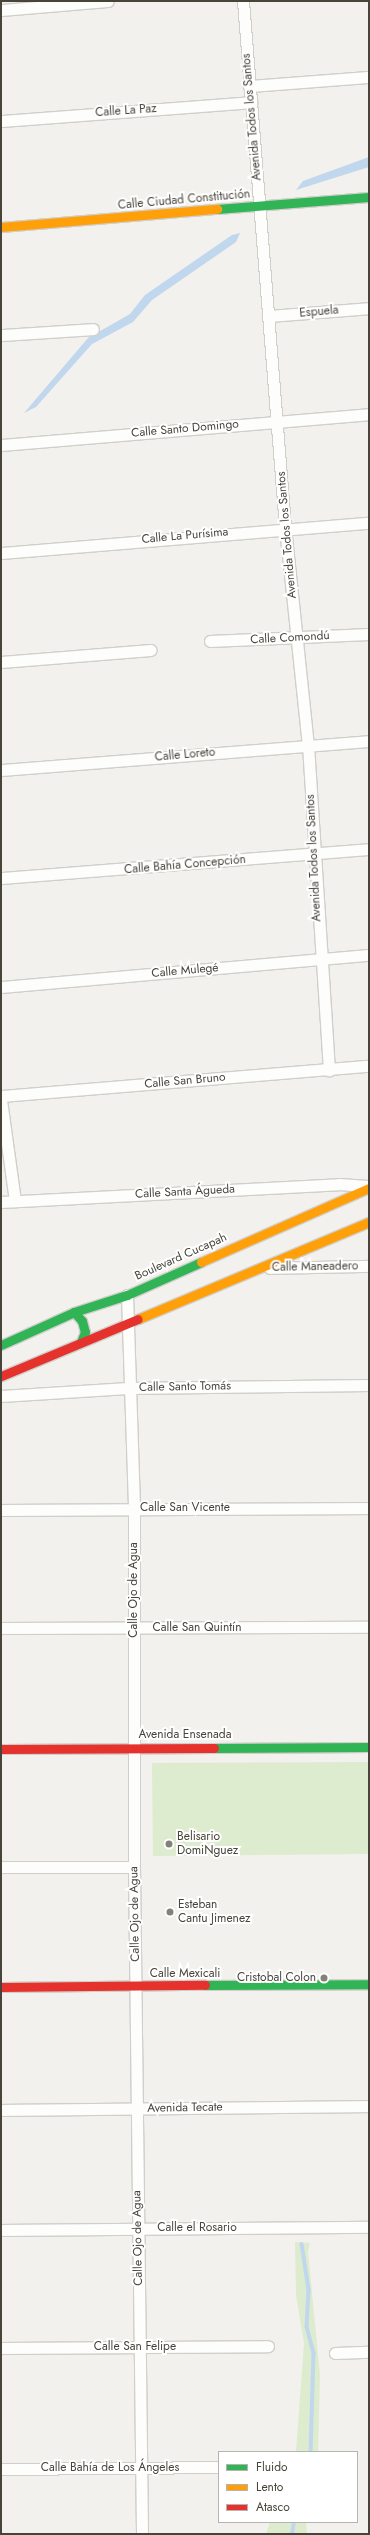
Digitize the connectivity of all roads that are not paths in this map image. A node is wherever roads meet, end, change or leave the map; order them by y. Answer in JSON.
{"nodes":[{"id":1,"x":108,"y":1,"type":"edge"},
{"id":2,"x":242,"y":1,"type":"edge"},
{"id":3,"x":1,"y":10,"type":"edge"},
{"id":4,"x":369,"y":77,"type":"edge"},
{"id":5,"x":249,"y":86,"type":"junction"},
{"id":6,"x":251,"y":102,"type":"junction"},
{"id":7,"x":1,"y":121,"type":"edge"},
{"id":8,"x":369,"y":197,"type":"edge"},
{"id":9,"x":259,"y":206,"type":"junction"},
{"id":10,"x":1,"y":227,"type":"edge"},
{"id":11,"x":369,"y":308,"type":"edge"},
{"id":12,"x":268,"y":316,"type":"junction"},
{"id":13,"x":93,"y":329,"type":"dead end"},
{"id":14,"x":1,"y":335,"type":"edge"},
{"id":15,"x":369,"y":414,"type":"edge"},
{"id":16,"x":277,"y":420,"type":"junction"},
{"id":17,"x":1,"y":445,"type":"edge"},
{"id":18,"x":369,"y":523,"type":"edge"},
{"id":19,"x":285,"y":527,"type":"junction"},
{"id":20,"x":1,"y":553,"type":"edge"},
{"id":21,"x":369,"y":634,"type":"edge"},
{"id":22,"x":297,"y":638,"type":"junction"},
{"id":23,"x":210,"y":641,"type":"dead end"},
{"id":24,"x":151,"y":650,"type":"dead end"},
{"id":25,"x":1,"y":662,"type":"edge"},
{"id":26,"x":369,"y":741,"type":"edge"},
{"id":27,"x":308,"y":745,"type":"junction"},
{"id":28,"x":1,"y":770,"type":"edge"},
{"id":29,"x":369,"y":849,"type":"edge"},
{"id":30,"x":313,"y":854,"type":"junction"},
{"id":31,"x":1,"y":878,"type":"edge"},
{"id":32,"x":369,"y":955,"type":"edge"},
{"id":33,"x":320,"y":959,"type":"junction"},
{"id":34,"x":1,"y":987,"type":"edge"},
{"id":35,"x":369,"y":1066,"type":"edge"},
{"id":36,"x":329,"y":1070,"type":"junction"},
{"id":37,"x":1,"y":1096,"type":"edge"},
{"id":38,"x":1,"y":1100,"type":"edge"},
{"id":39,"x":369,"y":1187,"type":"edge"},
{"id":40,"x":15,"y":1201,"type":"junction"},
{"id":41,"x":1,"y":1202,"type":"edge"},
{"id":42,"x":369,"y":1222,"type":"edge"},
{"id":43,"x":369,"y":1266,"type":"edge"},
{"id":44,"x":261,"y":1268,"type":"junction"},
{"id":45,"x":127,"y":1295,"type":"junction"},
{"id":46,"x":74,"y":1312,"type":"junction"},
{"id":47,"x":127,"y":1325,"type":"junction"},
{"id":48,"x":81,"y":1342,"type":"junction"},
{"id":49,"x":1,"y":1345,"type":"edge"},
{"id":50,"x":1,"y":1376,"type":"edge"},
{"id":51,"x":369,"y":1385,"type":"edge"},
{"id":52,"x":128,"y":1388,"type":"junction"},
{"id":53,"x":1,"y":1396,"type":"edge"},
{"id":54,"x":134,"y":1508,"type":"junction"},
{"id":55,"x":369,"y":1508,"type":"edge"},
{"id":56,"x":1,"y":1510,"type":"edge"},
{"id":57,"x":369,"y":1627,"type":"edge"},
{"id":58,"x":1,"y":1628,"type":"edge"},
{"id":59,"x":135,"y":1628,"type":"junction"},
{"id":60,"x":135,"y":1747,"type":"junction"},
{"id":61,"x":369,"y":1747,"type":"edge"},
{"id":62,"x":1,"y":1749,"type":"edge"},
{"id":63,"x":1,"y":1867,"type":"edge"},
{"id":64,"x":134,"y":1867,"type":"junction"},
{"id":65,"x":369,"y":1984,"type":"edge"},
{"id":66,"x":135,"y":1986,"type":"junction"},
{"id":67,"x":1,"y":1988,"type":"edge"},
{"id":68,"x":369,"y":2106,"type":"edge"},
{"id":69,"x":136,"y":2109,"type":"junction"},
{"id":70,"x":1,"y":2110,"type":"edge"},
{"id":71,"x":369,"y":2227,"type":"edge"},
{"id":72,"x":138,"y":2228,"type":"junction"},
{"id":73,"x":1,"y":2230,"type":"edge"},
{"id":74,"x":268,"y":2346,"type":"dead end"},
{"id":75,"x":140,"y":2347,"type":"junction"},
{"id":76,"x":1,"y":2348,"type":"edge"},
{"id":77,"x":369,"y":2352,"type":"edge"},
{"id":78,"x":335,"y":2353,"type":"dead end"},
{"id":79,"x":218,"y":2467,"type":"edge"},
{"id":80,"x":141,"y":2468,"type":"junction"},
{"id":81,"x":1,"y":2469,"type":"edge"},
{"id":82,"x":142,"y":2534,"type":"edge"}],
"edges":[{"from":1,"to":3,"type":"street"},
{"from":2,"to":5,"type":"street","name":"Avenida Todos los Santos"},
{"from":4,"to":5,"type":"street"},
{"from":5,"to":6,"type":"street","name":"Avenida Todos los Santos"},
{"from":6,"to":7,"type":"street","name":"Calle La Paz"},
{"from":6,"to":9,"type":"street","name":"Avenida Todos los Santos"},
{"from":8,"to":9,"type":"street","name":"Calle Ciudad Constitución"},
{"from":9,"to":10,"type":"street","name":"Calle Ciudad Constitución"},
{"from":9,"to":12,"type":"street","name":"Avenida Todos los Santos"},
{"from":11,"to":12,"type":"street","name":"Espuela"},
{"from":12,"to":16,"type":"street","name":"Avenida Todos los Santos"},
{"from":13,"to":14,"type":"street"},
{"from":15,"to":16,"type":"street","name":"Calle Santo Domingo"},
{"from":16,"to":17,"type":"street","name":"Calle Santo Domingo"},
{"from":16,"to":19,"type":"street","name":"Avenida Todos los Santos"},
{"from":18,"to":19,"type":"street","name":"Calle La Purísima"},
{"from":19,"to":20,"type":"street","name":"Calle La Purísima"},
{"from":19,"to":22,"type":"street","name":"Avenida Todos los Santos"},
{"from":21,"to":22,"type":"street","name":"Calle Comondú"},
{"from":22,"to":23,"type":"street","name":"Calle Comondú"},
{"from":22,"to":27,"type":"street","name":"Avenida Todos los Santos"},
{"from":24,"to":25,"type":"street"},
{"from":26,"to":27,"type":"street","name":"Calle Loreto"},
{"from":27,"to":28,"type":"street","name":"Calle Loreto"},
{"from":27,"to":30,"type":"street","name":"Avenida Todos los Santos"},
{"from":29,"to":30,"type":"street","name":"Calle Bahía Concepción"},
{"from":30,"to":31,"type":"street","name":"Calle Bahía Concepción"},
{"from":30,"to":33,"type":"street","name":"Avenida Todos los Santos"},
{"from":32,"to":33,"type":"street","name":"Calle Mulegé"},
{"from":33,"to":34,"type":"street","name":"Calle Mulegé"},
{"from":33,"to":36,"type":"street","name":"Avenida Todos los Santos"},
{"from":35,"to":36,"type":"street","name":"Calle San Bruno"},
{"from":36,"to":37,"type":"street","name":"Calle San Bruno"},
{"from":38,"to":40,"type":"street"},
{"from":39,"to":40,"type":"street","name":"Calle Santa Águeda"},
{"from":39,"to":45,"type":"street","name":"Boulevard Cucapah"},
{"from":40,"to":41,"type":"street","name":"Calle Santa Águeda"},
{"from":42,"to":44,"type":"street"},
{"from":43,"to":44,"type":"street","name":"Calle Maneadero"},
{"from":44,"to":47,"type":"street"},
{"from":45,"to":46,"type":"street","name":"Boulevard Cucapah"},
{"from":45,"to":47,"type":"street","name":"Calle Ojo de Agua"},
{"from":46,"to":48,"type":"street"},
{"from":46,"to":49,"type":"street","name":"Boulevard Cucapah"},
{"from":47,"to":48,"type":"street"},
{"from":47,"to":52,"type":"street","name":"Calle Ojo de Agua"},
{"from":48,"to":50,"type":"street"},
{"from":51,"to":52,"type":"street","name":"Calle Santo Tomás"},
{"from":52,"to":53,"type":"street","name":"Calle Santo Tomás"},
{"from":52,"to":54,"type":"street","name":"Calle Ojo de Agua"},
{"from":54,"to":55,"type":"street","name":"Calle San Vicente"},
{"from":54,"to":56,"type":"street","name":"Calle San Vicente"},
{"from":54,"to":59,"type":"street","name":"Calle Ojo de Agua"},
{"from":57,"to":59,"type":"street","name":"Calle San Quintín"},
{"from":58,"to":59,"type":"street","name":"Calle San Quintín"},
{"from":59,"to":60,"type":"street","name":"Calle Ojo de Agua"},
{"from":60,"to":61,"type":"street","name":"Avenida Ensenada"},
{"from":60,"to":62,"type":"street","name":"Avenida Ensenada"},
{"from":60,"to":64,"type":"street","name":"Calle Ojo de Agua"},
{"from":63,"to":64,"type":"street"},
{"from":64,"to":66,"type":"street","name":"Calle Ojo de Agua"},
{"from":65,"to":66,"type":"street","name":"Calle Mexicali"},
{"from":66,"to":67,"type":"street","name":"Calle Mexicali"},
{"from":66,"to":69,"type":"street","name":"Calle Ojo de Agua"},
{"from":68,"to":69,"type":"street","name":"Avenida Tecate"},
{"from":69,"to":70,"type":"street","name":"Avenida Tecate"},
{"from":69,"to":72,"type":"street","name":"Calle Ojo de Agua"},
{"from":71,"to":72,"type":"street","name":"Calle el Rosario"},
{"from":72,"to":73,"type":"street","name":"Calle el Rosario"},
{"from":72,"to":75,"type":"street","name":"Calle Ojo de Agua"},
{"from":74,"to":75,"type":"street","name":"Calle San Felipe"},
{"from":75,"to":76,"type":"street","name":"Calle San Felipe"},
{"from":75,"to":80,"type":"street","name":"Calle Ojo de Agua"},
{"from":77,"to":78,"type":"street"},
{"from":79,"to":80,"type":"street","name":"Calle Bahía de Los Ángeles"},
{"from":80,"to":81,"type":"street","name":"Calle Bahía de Los Ángeles"},
{"from":80,"to":82,"type":"street","name":"Calle Ojo de Agua"}]}
